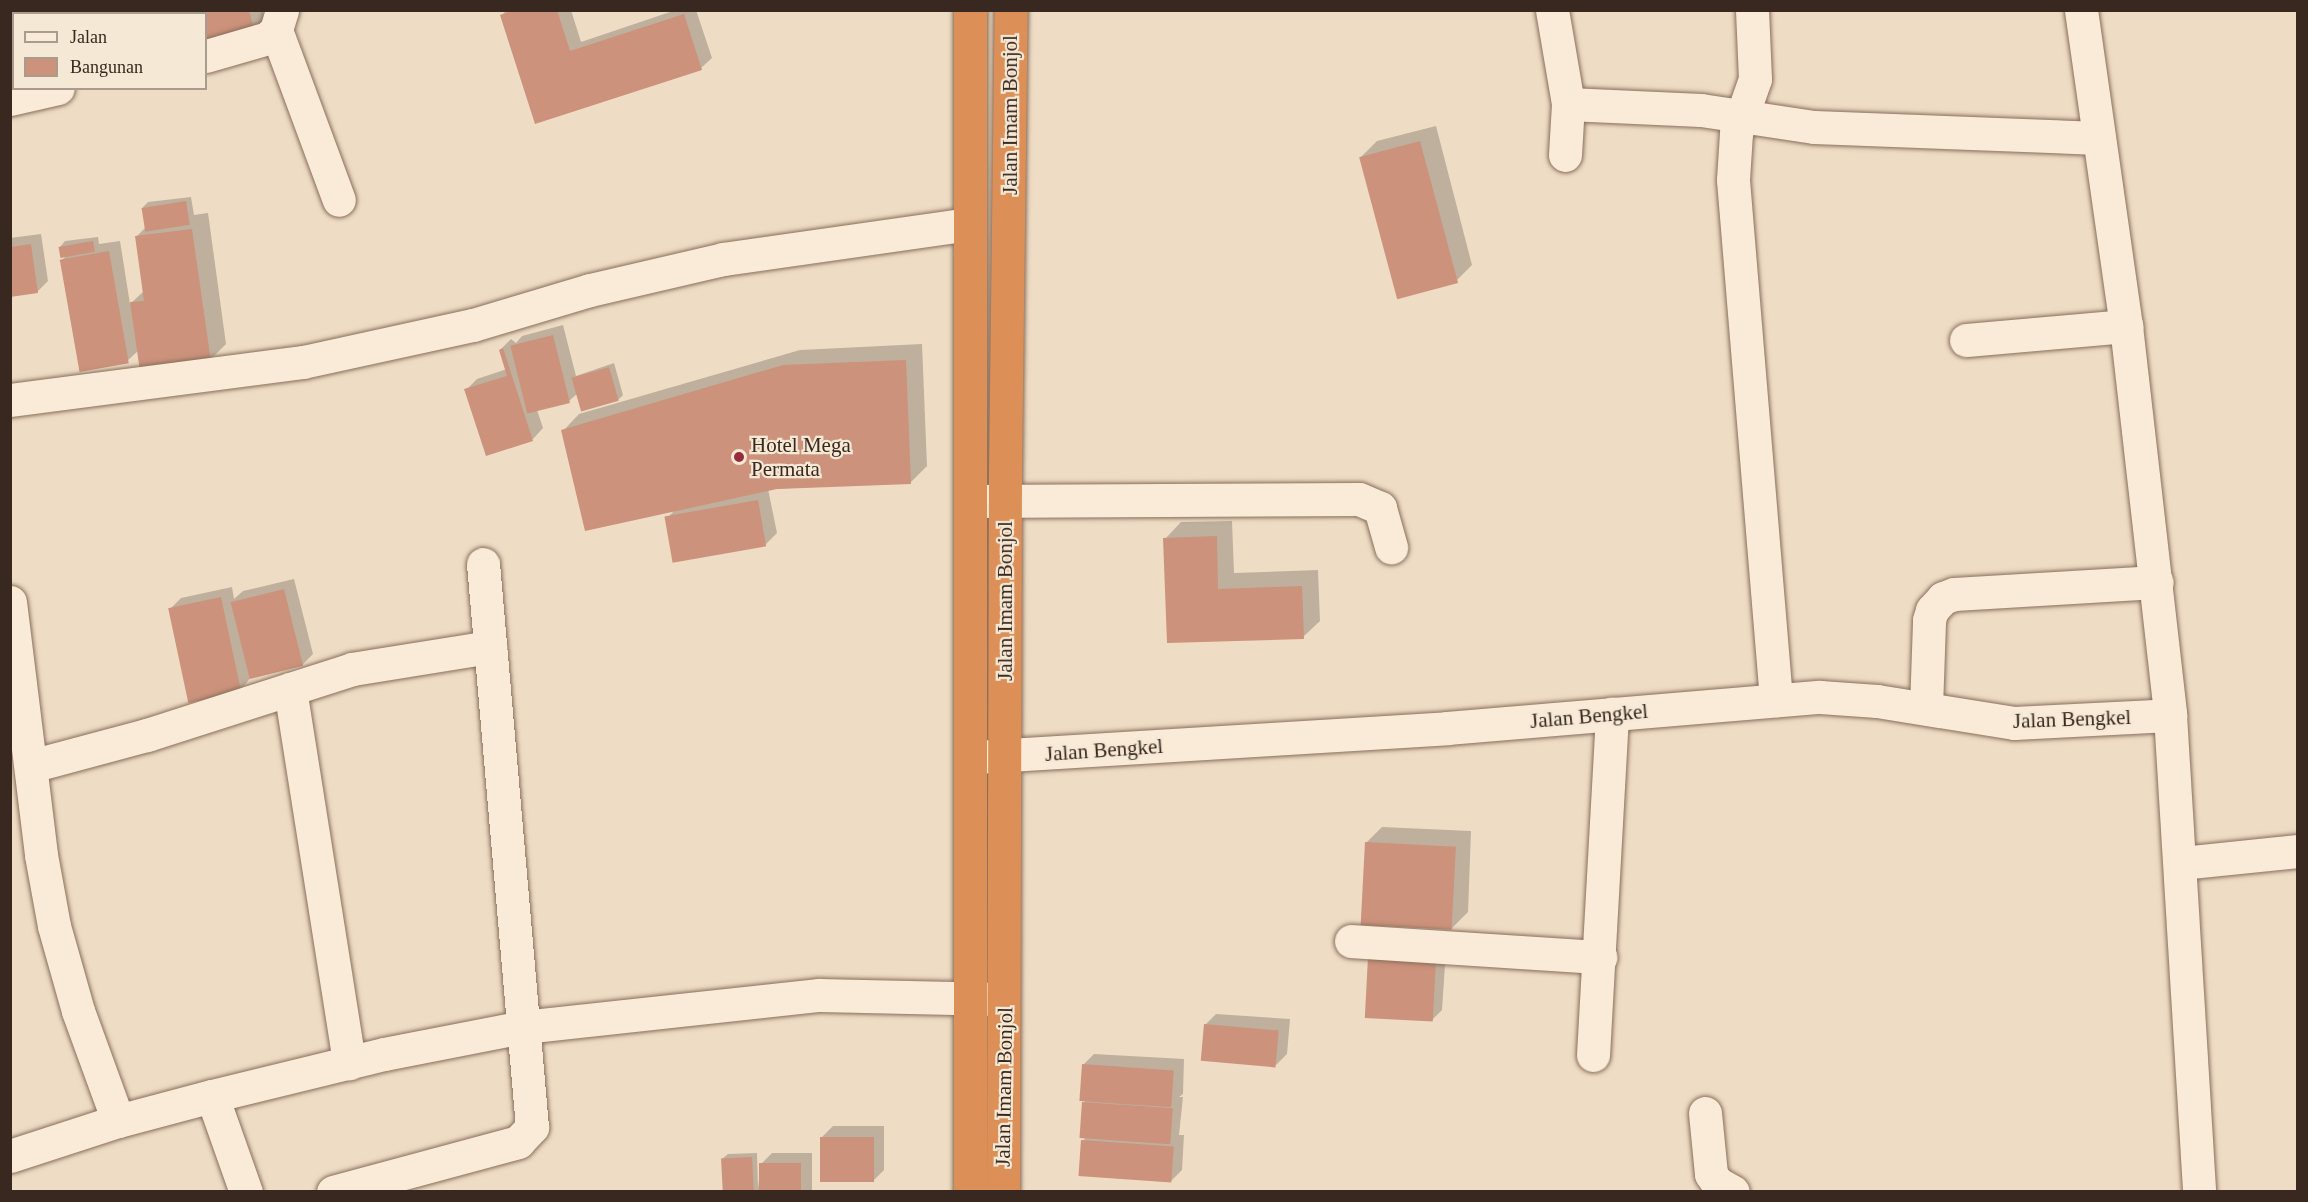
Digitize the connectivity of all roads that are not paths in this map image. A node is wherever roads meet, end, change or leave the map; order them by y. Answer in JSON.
{"nodes":[{"id":1,"x":970,"y":10,"type":"edge"},
{"id":2,"x":1011,"y":10,"type":"edge"},
{"id":3,"x":1552,"y":10,"type":"edge"},
{"id":4,"x":1752,"y":10,"type":"edge"},
{"id":5,"x":2081,"y":10,"type":"edge"},
{"id":6,"x":279,"y":20,"type":"edge"},
{"id":7,"x":207,"y":56,"type":"edge"},
{"id":8,"x":49,"y":90,"type":"edge"},
{"id":9,"x":10,"y":99,"type":"edge"},
{"id":10,"x":1568,"y":104,"type":"junction"},
{"id":11,"x":1741,"y":118,"type":"junction"},
{"id":12,"x":2099,"y":138,"type":"junction"},
{"id":13,"x":1565,"y":155,"type":"dead end"},
{"id":14,"x":339,"y":200,"type":"dead end"},
{"id":15,"x":970,"y":224,"type":"junction"},
{"id":16,"x":1010,"y":229,"type":"junction"},
{"id":17,"x":2126,"y":326,"type":"junction"},
{"id":18,"x":971,"y":327,"type":"junction"},
{"id":19,"x":1007,"y":331,"type":"junction"},
{"id":20,"x":1966,"y":340,"type":"dead end"},
{"id":21,"x":10,"y":400,"type":"edge"},
{"id":22,"x":971,"y":501,"type":"junction"},
{"id":23,"x":1005,"y":502,"type":"junction"},
{"id":24,"x":1391,"y":547,"type":"dead end"},
{"id":25,"x":483,"y":564,"type":"dead end"},
{"id":26,"x":2157,"y":582,"type":"junction"},
{"id":27,"x":10,"y":602,"type":"edge"},
{"id":28,"x":490,"y":647,"type":"junction"},
{"id":29,"x":290,"y":689,"type":"junction"},
{"id":30,"x":1776,"y":699,"type":"junction"},
{"id":31,"x":1926,"y":708,"type":"junction"},
{"id":32,"x":18,"y":713,"type":"edge"},
{"id":33,"x":1612,"y":714,"type":"junction"},
{"id":34,"x":2170,"y":715,"type":"junction"},
{"id":35,"x":1007,"y":756,"type":"junction"},
{"id":36,"x":970,"y":758,"type":"junction"},
{"id":37,"x":31,"y":766,"type":"junction"},
{"id":38,"x":2298,"y":851,"type":"edge"},
{"id":39,"x":2182,"y":863,"type":"junction"},
{"id":40,"x":1351,"y":941,"type":"dead end"},
{"id":41,"x":1600,"y":957,"type":"junction"},
{"id":42,"x":972,"y":997,"type":"junction"},
{"id":43,"x":1005,"y":1000,"type":"junction"},
{"id":44,"x":523,"y":1028,"type":"junction"},
{"id":45,"x":1593,"y":1055,"type":"dead end"},
{"id":46,"x":349,"y":1063,"type":"junction"},
{"id":47,"x":212,"y":1096,"type":"junction"},
{"id":48,"x":1704,"y":1113,"type":"dead end"},
{"id":49,"x":118,"y":1121,"type":"junction"},
{"id":50,"x":10,"y":1156,"type":"edge"},
{"id":51,"x":246,"y":1191,"type":"edge"},
{"id":52,"x":333,"y":1191,"type":"edge"},
{"id":53,"x":970,"y":1191,"type":"edge"},
{"id":54,"x":1004,"y":1191,"type":"edge"},
{"id":55,"x":1733,"y":1191,"type":"edge"},
{"id":56,"x":2199,"y":1191,"type":"edge"}],
"edges":[{"from":1,"to":15,"type":"highway","name":"Jalan Imam Bonjol"},
{"from":2,"to":16,"type":"highway","name":"Jalan Imam Bonjol"},
{"from":3,"to":10,"type":"street"},
{"from":4,"to":11,"type":"street"},
{"from":5,"to":12,"type":"street"},
{"from":6,"to":7,"type":"street"},
{"from":6,"to":14,"type":"street"},
{"from":8,"to":9,"type":"street"},
{"from":10,"to":11,"type":"street"},
{"from":10,"to":13,"type":"street"},
{"from":11,"to":12,"type":"street"},
{"from":11,"to":30,"type":"street"},
{"from":12,"to":17,"type":"street"},
{"from":15,"to":16,"type":"highway"},
{"from":15,"to":18,"type":"highway","name":"Jalan Imam Bonjol"},
{"from":15,"to":21,"type":"street"},
{"from":16,"to":19,"type":"highway","name":"Jalan Imam Bonjol"},
{"from":17,"to":20,"type":"street"},
{"from":17,"to":26,"type":"street"},
{"from":18,"to":19,"type":"highway"},
{"from":18,"to":22,"type":"highway","name":"Jalan Imam Bonjol"},
{"from":19,"to":23,"type":"highway","name":"Jalan Imam Bonjol"},
{"from":22,"to":23,"type":"street"},
{"from":22,"to":36,"type":"highway","name":"Jalan Imam Bonjol"},
{"from":23,"to":24,"type":"street"},
{"from":23,"to":35,"type":"highway","name":"Jalan Imam Bonjol"},
{"from":25,"to":28,"type":"street"},
{"from":26,"to":31,"type":"street"},
{"from":26,"to":34,"type":"street"},
{"from":27,"to":32,"type":"street"},
{"from":28,"to":29,"type":"street"},
{"from":28,"to":44,"type":"street"},
{"from":29,"to":37,"type":"street"},
{"from":29,"to":46,"type":"street"},
{"from":30,"to":31,"type":"street","name":"Jalan Bengkel"},
{"from":30,"to":33,"type":"street","name":"Jalan Bengkel"},
{"from":31,"to":34,"type":"street","name":"Jalan Bengkel"},
{"from":32,"to":37,"type":"street"},
{"from":33,"to":35,"type":"street","name":"Jalan Bengkel"},
{"from":33,"to":41,"type":"street"},
{"from":34,"to":39,"type":"street"},
{"from":35,"to":36,"type":"street","name":"Jalan Bengkel"},
{"from":35,"to":43,"type":"highway","name":"Jalan Imam Bonjol"},
{"from":36,"to":42,"type":"highway","name":"Jalan Imam Bonjol"},
{"from":37,"to":49,"type":"street"},
{"from":38,"to":39,"type":"street"},
{"from":39,"to":56,"type":"street"},
{"from":40,"to":41,"type":"street"},
{"from":41,"to":45,"type":"street"},
{"from":42,"to":43,"type":"street"},
{"from":42,"to":44,"type":"street"},
{"from":42,"to":53,"type":"highway","name":"Jalan Imam Bonjol"},
{"from":43,"to":54,"type":"highway","name":"Jalan Imam Bonjol"},
{"from":44,"to":46,"type":"street"},
{"from":44,"to":52,"type":"street"},
{"from":46,"to":47,"type":"street"},
{"from":47,"to":49,"type":"street"},
{"from":47,"to":51,"type":"street"},
{"from":48,"to":55,"type":"street"},
{"from":49,"to":50,"type":"street"}]}
